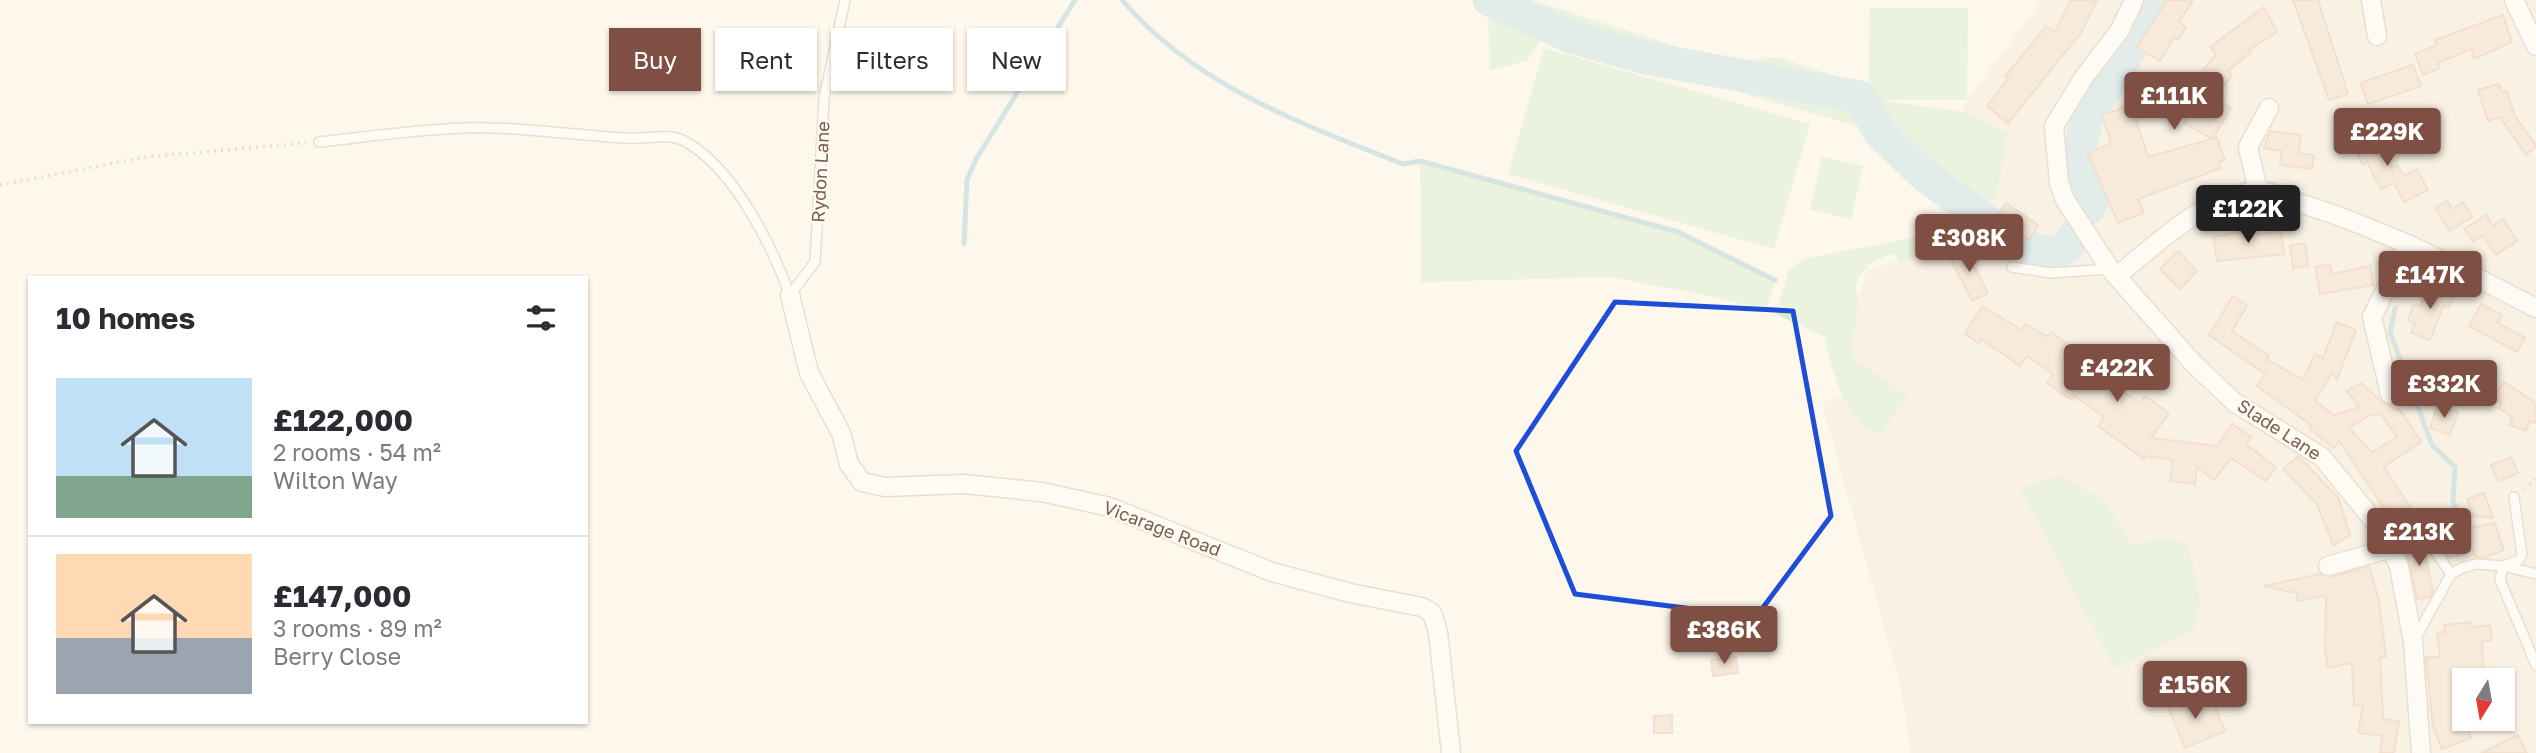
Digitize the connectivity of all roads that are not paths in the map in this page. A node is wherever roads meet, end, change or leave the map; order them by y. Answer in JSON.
{"nodes":[{"id":1,"x":845,"y":0,"type":"edge"},
{"id":2,"x":2134,"y":0,"type":"edge"},
{"id":3,"x":2371,"y":0,"type":"edge"},
{"id":4,"x":2514,"y":0,"type":"edge"},
{"id":5,"x":2377,"y":36,"type":"dead end"},
{"id":6,"x":2536,"y":46,"type":"edge"},
{"id":7,"x":2269,"y":108,"type":"dead end"},
{"id":8,"x":318,"y":142,"type":"road end"},
{"id":9,"x":2259,"y":190,"type":"junction"},
{"id":10,"x":2408,"y":244,"type":"junction"},
{"id":11,"x":2012,"y":267,"type":"dead end"},
{"id":12,"x":2114,"y":273,"type":"junction"},
{"id":13,"x":790,"y":295,"type":"junction"},
{"id":14,"x":2536,"y":308,"type":"edge"},
{"id":15,"x":2390,"y":394,"type":"dead end"},
{"id":16,"x":2514,"y":497,"type":"dead end"},
{"id":17,"x":2387,"y":540,"type":"junction"},
{"id":18,"x":2328,"y":566,"type":"dead end"},
{"id":19,"x":2502,"y":566,"type":"junction"},
{"id":20,"x":2451,"y":574,"type":"junction"},
{"id":21,"x":2536,"y":574,"type":"edge"},
{"id":22,"x":2413,"y":642,"type":"junction"},
{"id":23,"x":2536,"y":664,"type":"edge"},
{"id":24,"x":1451,"y":753,"type":"edge"},
{"id":25,"x":2421,"y":753,"type":"edge"}],
"edges":[{"from":1,"to":13,"type":"lane","name":"Rydon Lane"},
{"from":2,"to":12,"type":"street","name":"Slade Lane"},
{"from":3,"to":5,"type":"street"},
{"from":4,"to":6,"type":"street"},
{"from":7,"to":9,"type":"street"},
{"from":8,"to":13,"type":"lane"},
{"from":9,"to":10,"type":"street"},
{"from":9,"to":12,"type":"street"},
{"from":10,"to":14,"type":"street"},
{"from":10,"to":15,"type":"street"},
{"from":11,"to":12,"type":"lane"},
{"from":12,"to":17,"type":"street","name":"Slade Lane"},
{"from":13,"to":24,"type":"street","name":"Vicarage Road"},
{"from":16,"to":19,"type":"lane"},
{"from":17,"to":18,"type":"street"},
{"from":17,"to":20,"type":"lane"},
{"from":17,"to":22,"type":"street","name":"Slade Lane"},
{"from":19,"to":20,"type":"lane"},
{"from":19,"to":21,"type":"lane"},
{"from":19,"to":23,"type":"lane"},
{"from":20,"to":22,"type":"lane"},
{"from":22,"to":25,"type":"street","name":"Slade Lane"}]}
